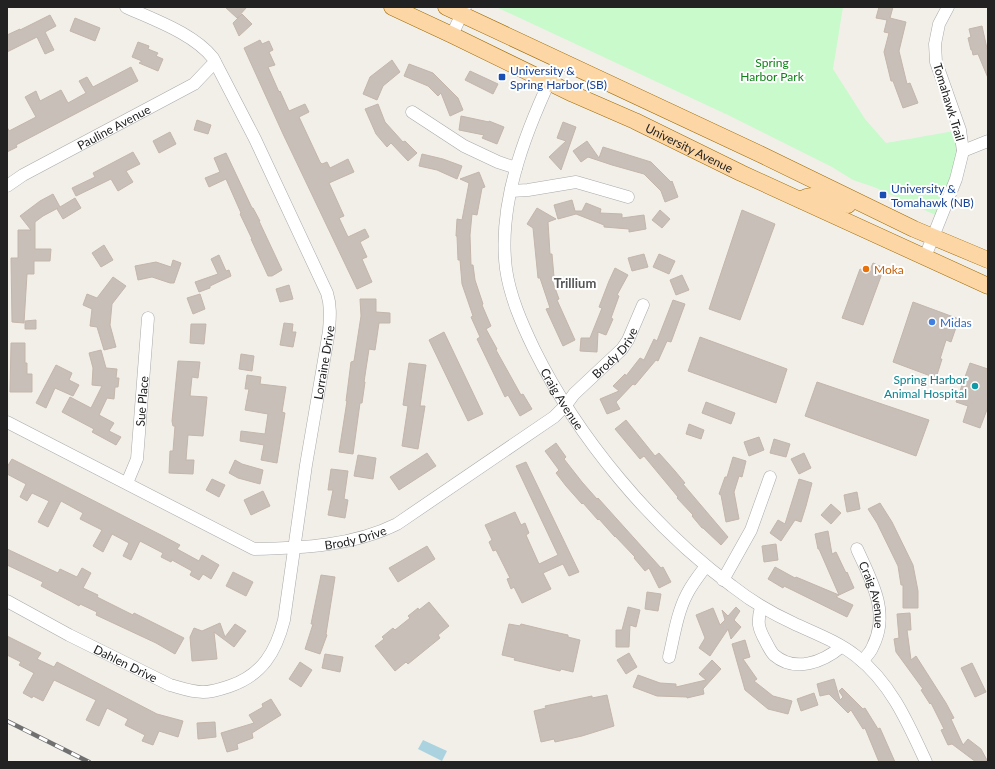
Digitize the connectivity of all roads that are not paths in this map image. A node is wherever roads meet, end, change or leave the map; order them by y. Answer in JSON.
{"nodes":[{"id":1,"x":126,"y":7,"type":"edge"},
{"id":2,"x":392,"y":7,"type":"edge"},
{"id":3,"x":446,"y":7,"type":"edge"},
{"id":4,"x":948,"y":7,"type":"edge"},
{"id":5,"x":463,"y":11,"type":"edge"},
{"id":6,"x":452,"y":35,"type":"junction"},
{"id":7,"x":559,"y":61,"type":"junction"},
{"id":8,"x":215,"y":62,"type":"junction"},
{"id":9,"x":549,"y":82,"type":"junction"},
{"id":10,"x":412,"y":112,"type":"dead end"},
{"id":11,"x":988,"y":141,"type":"edge"},
{"id":12,"x":963,"y":151,"type":"junction"},
{"id":13,"x":516,"y":168,"type":"junction"},
{"id":14,"x":7,"y":186,"type":"edge"},
{"id":15,"x":511,"y":191,"type":"junction"},
{"id":16,"x":628,"y":197,"type":"dead end"},
{"id":17,"x":801,"y":200,"type":"junction"},
{"id":18,"x":888,"y":216,"type":"junction"},
{"id":19,"x":933,"y":238,"type":"junction"},
{"id":20,"x":924,"y":257,"type":"junction"},
{"id":21,"x":988,"y":260,"type":"edge"},
{"id":22,"x":985,"y":284,"type":"edge"},
{"id":23,"x":643,"y":305,"type":"dead end"},
{"id":24,"x":148,"y":318,"type":"dead end"},
{"id":25,"x":566,"y":405,"type":"junction"},
{"id":26,"x":7,"y":422,"type":"edge"},
{"id":27,"x":770,"y":478,"type":"dead end"},
{"id":28,"x":127,"y":483,"type":"junction"},
{"id":29,"x":295,"y":548,"type":"junction"},
{"id":30,"x":857,"y":548,"type":"dead end"},
{"id":31,"x":706,"y":566,"type":"junction"},
{"id":32,"x":723,"y":580,"type":"junction"},
{"id":33,"x":7,"y":602,"type":"edge"},
{"id":34,"x":761,"y":607,"type":"junction"},
{"id":35,"x":842,"y":647,"type":"junction"},
{"id":36,"x":669,"y":657,"type":"dead end"},
{"id":37,"x":862,"y":662,"type":"junction"},
{"id":38,"x":250,"y":676,"type":"joint"},
{"id":39,"x":926,"y":762,"type":"edge"}],
"edges":[{"from":1,"to":8,"type":"street","name":"Lorraine Drive"},
{"from":2,"to":6,"type":"main road","name":"University Avenue"},
{"from":3,"to":5,"type":"main road","name":"University Avenue"},
{"from":4,"to":12,"type":"street","name":"Tomahawk Trail"},
{"from":5,"to":6,"type":"street"},
{"from":5,"to":7,"type":"main road","name":"University Avenue"},
{"from":6,"to":9,"type":"main road","name":"University Avenue"},
{"from":7,"to":9,"type":"street","name":"Craig Avenue"},
{"from":7,"to":18,"type":"main road","name":"University Avenue"},
{"from":8,"to":14,"type":"street","name":"Pauline Avenue"},
{"from":8,"to":29,"type":"street","name":"Lorraine Drive"},
{"from":9,"to":13,"type":"street","name":"Craig Avenue"},
{"from":9,"to":17,"type":"main road","name":"University Avenue"},
{"from":10,"to":13,"type":"street"},
{"from":11,"to":12,"type":"street"},
{"from":12,"to":19,"type":"street"},
{"from":13,"to":15,"type":"street","name":"Craig Avenue"},
{"from":15,"to":16,"type":"street"},
{"from":15,"to":25,"type":"street","name":"Craig Avenue"},
{"from":17,"to":18,"type":"main road"},
{"from":17,"to":20,"type":"main road","name":"University Avenue"},
{"from":18,"to":19,"type":"main road","name":"University Avenue"},
{"from":19,"to":20,"type":"street"},
{"from":19,"to":21,"type":"main road","name":"University Avenue"},
{"from":20,"to":22,"type":"main road","name":"University Avenue"},
{"from":23,"to":25,"type":"street","name":"Brody Drive"},
{"from":24,"to":28,"type":"street","name":"Sue Place"},
{"from":25,"to":29,"type":"street","name":"Brody Drive"},
{"from":25,"to":31,"type":"street","name":"Craig Avenue"},
{"from":26,"to":28,"type":"street","name":"Brody Drive"},
{"from":27,"to":32,"type":"street"},
{"from":28,"to":29,"type":"street","name":"Brody Drive"},
{"from":29,"to":38,"type":"street","name":"Lorraine Drive"},
{"from":30,"to":37,"type":"street","name":"Craig Avenue"},
{"from":31,"to":32,"type":"street","name":"Craig Avenue"},
{"from":31,"to":36,"type":"street"},
{"from":32,"to":34,"type":"street","name":"Craig Avenue"},
{"from":33,"to":38,"type":"street","name":"Dahlen Drive"},
{"from":34,"to":35,"type":"street","name":"Craig Avenue"},
{"from":34,"to":35,"type":"street"},
{"from":35,"to":37,"type":"street","name":"Craig Avenue"},
{"from":37,"to":39,"type":"street","name":"Craig Avenue"}]}
